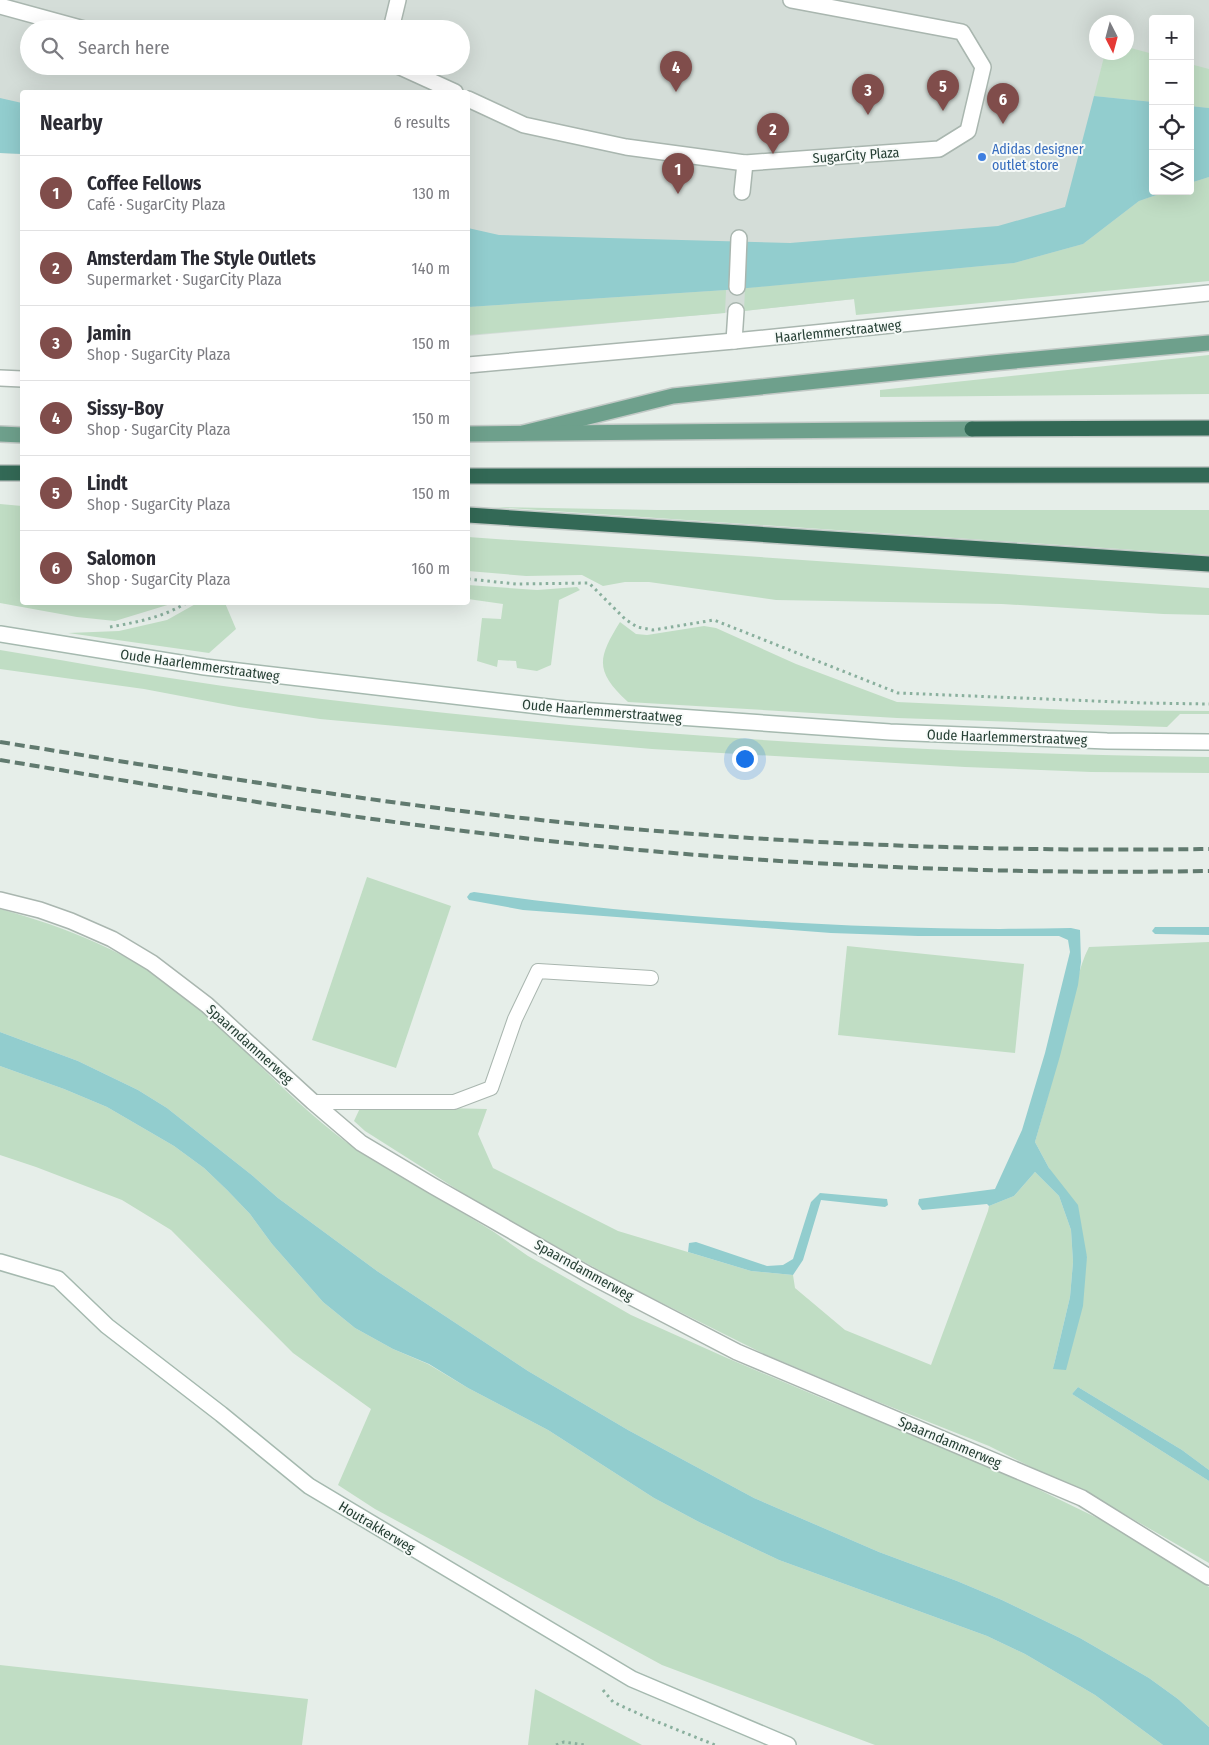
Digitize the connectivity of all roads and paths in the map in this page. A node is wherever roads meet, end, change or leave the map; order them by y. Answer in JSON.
{"nodes":[{"id":1,"x":398,"y":0,"type":"edge"},
{"id":2,"x":791,"y":0,"type":"edge"},
{"id":3,"x":0,"y":6,"type":"edge"},
{"id":4,"x":51,"y":20,"type":"edge"},
{"id":5,"x":393,"y":20,"type":"edge"},
{"id":6,"x":417,"y":75,"type":"edge"},
{"id":7,"x":450,"y":90,"type":"edge"},
{"id":8,"x":470,"y":99,"type":"edge"},
{"id":9,"x":744,"y":163,"type":"junction"},
{"id":10,"x":742,"y":192,"type":"dead end"},
{"id":11,"x":739,"y":238,"type":"dead end"},
{"id":12,"x":737,"y":287,"type":"dead end"},
{"id":13,"x":1209,"y":293,"type":"edge"},
{"id":14,"x":736,"y":311,"type":"dead end"},
{"id":15,"x":734,"y":341,"type":"junction"},
{"id":16,"x":1209,"y":343,"type":"edge"},
{"id":17,"x":470,"y":365,"type":"edge"},
{"id":18,"x":0,"y":378,"type":"edge"},
{"id":19,"x":20,"y":379,"type":"edge"},
{"id":20,"x":1209,"y":428,"type":"edge"},
{"id":21,"x":972,"y":429,"type":"joint"},
{"id":22,"x":0,"y":434,"type":"edge"},
{"id":23,"x":470,"y":434,"type":"edge"},
{"id":24,"x":523,"y":434,"type":"junction"},
{"id":25,"x":20,"y":435,"type":"edge"},
{"id":26,"x":0,"y":473,"type":"edge"},
{"id":27,"x":20,"y":473,"type":"edge"},
{"id":28,"x":1209,"y":475,"type":"edge"},
{"id":29,"x":470,"y":476,"type":"edge"},
{"id":30,"x":470,"y":515,"type":"edge"},
{"id":31,"x":1209,"y":564,"type":"edge"},
{"id":32,"x":470,"y":579,"type":"edge"},
{"id":33,"x":184,"y":605,"type":"edge"},
{"id":34,"x":102,"y":626,"type":"dead end"},
{"id":35,"x":0,"y":634,"type":"edge"},
{"id":36,"x":1209,"y":704,"type":"edge"},
{"id":37,"x":1209,"y":742,"type":"edge"},
{"id":38,"x":0,"y":900,"type":"edge"},
{"id":39,"x":651,"y":978,"type":"dead end"},
{"id":40,"x":313,"y":1102,"type":"junction"},
{"id":41,"x":0,"y":1262,"type":"edge"},
{"id":42,"x":1209,"y":1577,"type":"edge"},
{"id":43,"x":648,"y":1718,"type":"dead end"},
{"id":44,"x":556,"y":1745,"type":"edge"},
{"id":45,"x":585,"y":1745,"type":"edge"},
{"id":46,"x":716,"y":1745,"type":"edge"},
{"id":47,"x":788,"y":1745,"type":"edge"}],
"edges":[{"from":1,"to":5,"type":"street"},
{"from":2,"to":9,"type":"street","name":"SugarCity Plaza"},
{"from":3,"to":4,"type":"street"},
{"from":6,"to":7,"type":"street"},
{"from":8,"to":9,"type":"street","name":"SugarCity Plaza"},
{"from":9,"to":10,"type":"street"},
{"from":11,"to":12,"type":"street"},
{"from":13,"to":15,"type":"street","name":"Haarlemmerstraatweg"},
{"from":14,"to":15,"type":"street"},
{"from":15,"to":17,"type":"street","name":"Haarlemmerstraatweg"},
{"from":16,"to":24,"type":"main road"},
{"from":18,"to":19,"type":"street"},
{"from":20,"to":21,"type":"highway"},
{"from":21,"to":24,"type":"main road"},
{"from":22,"to":25,"type":"main road"},
{"from":23,"to":24,"type":"main road"},
{"from":26,"to":27,"type":"highway"},
{"from":28,"to":29,"type":"highway"},
{"from":30,"to":31,"type":"highway"},
{"from":32,"to":36,"type":"path"},
{"from":33,"to":34,"type":"path","name":"Oude Haarlemmerstraatweg"},
{"from":35,"to":37,"type":"street","name":"Oude Haarlemmerstraatweg"},
{"from":38,"to":40,"type":"street","name":"Spaarndammerweg"},
{"from":39,"to":40,"type":"lane"},
{"from":40,"to":42,"type":"street","name":"Spaarndammerweg"},
{"from":41,"to":47,"type":"street","name":"Houtrakkerweg"},
{"from":43,"to":46,"type":"path"},
{"from":44,"to":45,"type":"path"}]}
